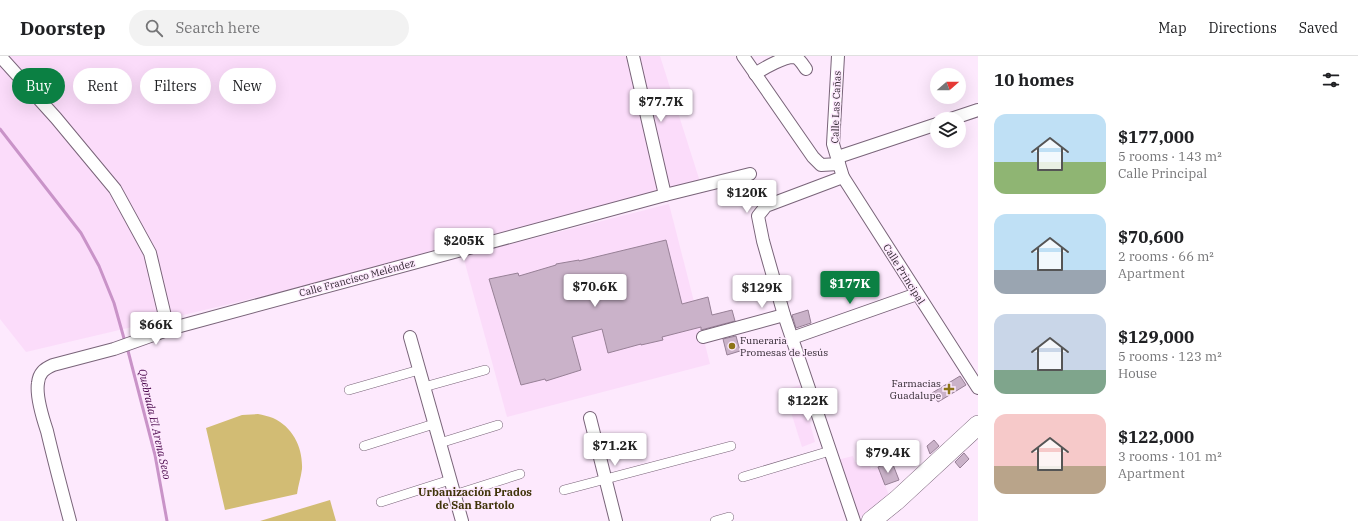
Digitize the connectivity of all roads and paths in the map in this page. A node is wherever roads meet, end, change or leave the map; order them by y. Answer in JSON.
{"nodes":[{"id":1,"x":0,"y":56,"type":"edge"},
{"id":2,"x":633,"y":56,"type":"edge"},
{"id":3,"x":743,"y":56,"type":"edge"},
{"id":4,"x":838,"y":56,"type":"edge"},
{"id":5,"x":806,"y":69,"type":"dead end"},
{"id":6,"x":755,"y":74,"type":"junction"},
{"id":7,"x":978,"y":110,"type":"edge"},
{"id":8,"x":966,"y":114,"type":"edge"},
{"id":9,"x":930,"y":127,"type":"edge"},
{"id":10,"x":839,"y":161,"type":"junction"},
{"id":11,"x":750,"y":174,"type":"dead end"},
{"id":12,"x":843,"y":177,"type":"junction"},
{"id":13,"x":665,"y":195,"type":"junction"},
{"id":14,"x":917,"y":294,"type":"junction"},
{"id":15,"x":784,"y":315,"type":"junction"},
{"id":16,"x":172,"y":328,"type":"junction"},
{"id":17,"x":703,"y":337,"type":"dead end"},
{"id":18,"x":410,"y":338,"type":"dead end"},
{"id":19,"x":792,"y":338,"type":"junction"},
{"id":20,"x":419,"y":370,"type":"junction"},
{"id":21,"x":485,"y":370,"type":"dead end"},
{"id":22,"x":976,"y":383,"type":"edge"},
{"id":23,"x":424,"y":387,"type":"junction"},
{"id":24,"x":349,"y":390,"type":"dead end"},
{"id":25,"x":590,"y":418,"type":"dead end"},
{"id":26,"x":434,"y":424,"type":"junction"},
{"id":27,"x":498,"y":425,"type":"dead end"},
{"id":28,"x":978,"y":425,"type":"edge"},
{"id":29,"x":440,"y":443,"type":"junction"},
{"id":30,"x":364,"y":446,"type":"dead end"},
{"id":31,"x":731,"y":446,"type":"dead end"},
{"id":32,"x":830,"y":451,"type":"junction"},
{"id":33,"x":520,"y":474,"type":"dead end"},
{"id":34,"x":743,"y":477,"type":"dead end"},
{"id":35,"x":605,"y":478,"type":"junction"},
{"id":36,"x":450,"y":480,"type":"junction"},
{"id":37,"x":564,"y":490,"type":"dead end"},
{"id":38,"x":454,"y":495,"type":"junction"},
{"id":39,"x":381,"y":502,"type":"dead end"},
{"id":40,"x":729,"y":517,"type":"dead end"},
{"id":41,"x":70,"y":521,"type":"edge"},
{"id":42,"x":462,"y":521,"type":"edge"},
{"id":43,"x":616,"y":521,"type":"edge"},
{"id":44,"x":715,"y":521,"type":"edge"},
{"id":45,"x":854,"y":521,"type":"edge"},
{"id":46,"x":871,"y":521,"type":"edge"}],
"edges":[{"from":1,"to":16,"type":"street"},
{"from":2,"to":13,"type":"street"},
{"from":3,"to":6,"type":"street"},
{"from":4,"to":10,"type":"street","name":"Calle Las Cañas"},
{"from":5,"to":6,"type":"street"},
{"from":6,"to":10,"type":"street"},
{"from":7,"to":8,"type":"street"},
{"from":9,"to":10,"type":"street"},
{"from":10,"to":12,"type":"street","name":"Calle Principal"},
{"from":11,"to":13,"type":"street","name":"Calle Francisco Meléndez"},
{"from":12,"to":14,"type":"street","name":"Calle Principal"},
{"from":12,"to":15,"type":"street"},
{"from":13,"to":16,"type":"street","name":"Calle Francisco Meléndez"},
{"from":14,"to":19,"type":"street"},
{"from":14,"to":22,"type":"street","name":"Calle Principal"},
{"from":15,"to":17,"type":"street"},
{"from":15,"to":19,"type":"street"},
{"from":16,"to":41,"type":"street","name":"Calle Francisco Meléndez"},
{"from":18,"to":20,"type":"street"},
{"from":19,"to":32,"type":"street"},
{"from":20,"to":23,"type":"street"},
{"from":20,"to":24,"type":"street"},
{"from":21,"to":23,"type":"street"},
{"from":23,"to":26,"type":"street"},
{"from":25,"to":35,"type":"street"},
{"from":26,"to":29,"type":"street"},
{"from":26,"to":30,"type":"street"},
{"from":27,"to":29,"type":"street"},
{"from":28,"to":46,"type":"main road"},
{"from":29,"to":36,"type":"street"},
{"from":31,"to":35,"type":"street"},
{"from":32,"to":34,"type":"street"},
{"from":32,"to":45,"type":"street"},
{"from":33,"to":38,"type":"street"},
{"from":35,"to":37,"type":"street"},
{"from":35,"to":43,"type":"street"},
{"from":36,"to":38,"type":"street"},
{"from":36,"to":39,"type":"street"},
{"from":38,"to":42,"type":"street"},
{"from":40,"to":44,"type":"street"}]}
